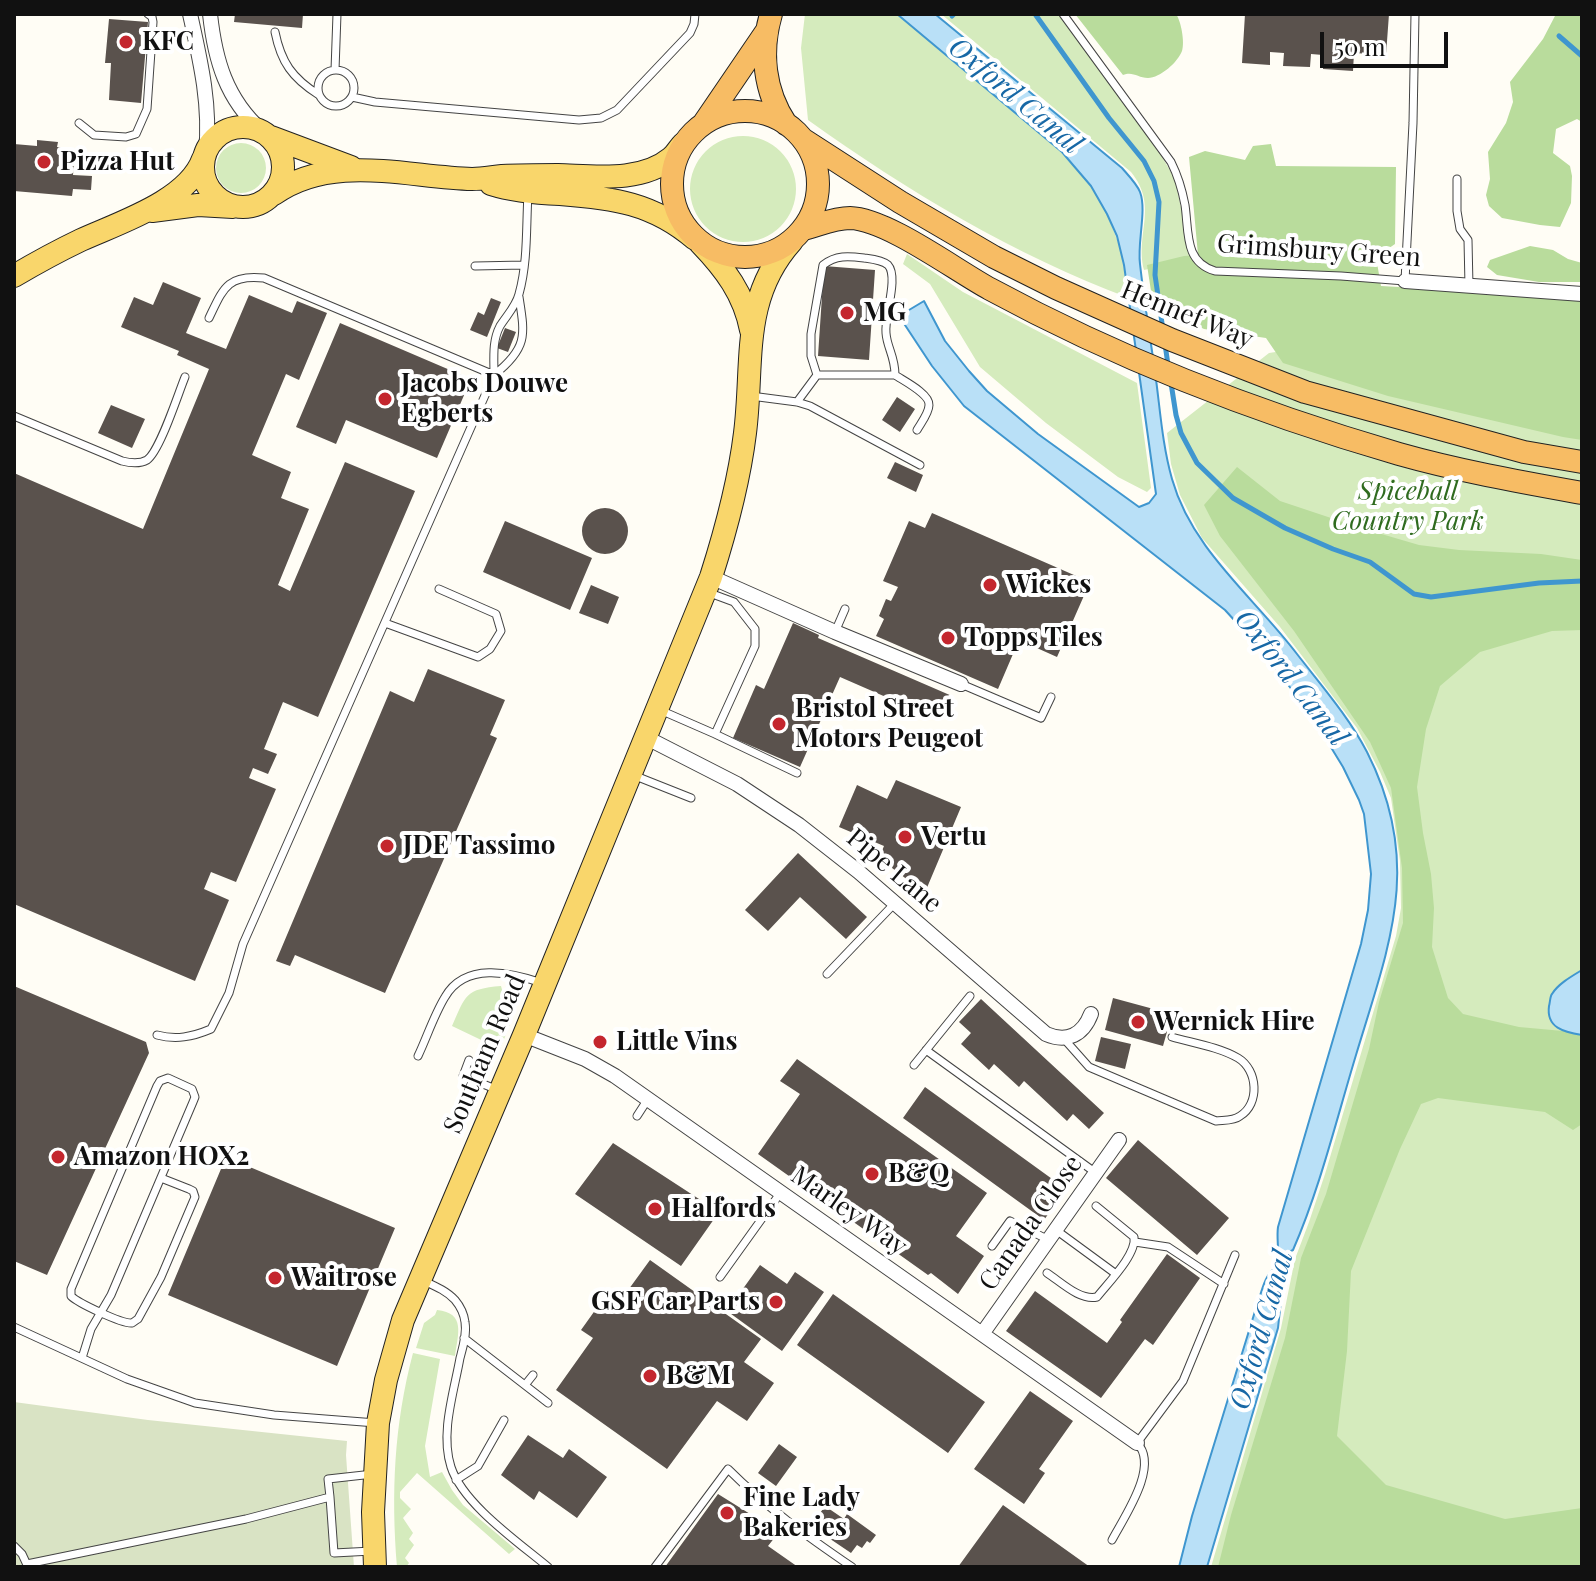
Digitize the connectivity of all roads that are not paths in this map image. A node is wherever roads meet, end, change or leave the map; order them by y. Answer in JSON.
{"nodes":[{"id":1,"x":148,"y":14,"type":"edge"},
{"id":2,"x":190,"y":14,"type":"edge"},
{"id":3,"x":210,"y":14,"type":"edge"},
{"id":4,"x":337,"y":14,"type":"edge"},
{"id":5,"x":695,"y":14,"type":"edge"},
{"id":6,"x":1063,"y":14,"type":"edge"},
{"id":7,"x":1415,"y":14,"type":"edge"},
{"id":8,"x":768,"y":23,"type":"edge"},
{"id":9,"x":275,"y":32,"type":"dead end"},
{"id":10,"x":335,"y":70,"type":"junction"},
{"id":11,"x":319,"y":95,"type":"junction"},
{"id":12,"x":352,"y":97,"type":"junction"},
{"id":13,"x":79,"y":123,"type":"dead end"},
{"id":14,"x":703,"y":124,"type":"junction"},
{"id":15,"x":786,"y":124,"type":"junction"},
{"id":16,"x":266,"y":134,"type":"junction"},
{"id":17,"x":804,"y":140,"type":"junction"},
{"id":18,"x":683,"y":144,"type":"junction"},
{"id":19,"x":204,"y":155,"type":"junction"},
{"id":20,"x":364,"y":170,"type":"junction"},
{"id":21,"x":474,"y":179,"type":"junction"},
{"id":22,"x":1457,"y":179,"type":"dead end"},
{"id":23,"x":529,"y":192,"type":"junction"},
{"id":24,"x":274,"y":194,"type":"junction"},
{"id":25,"x":238,"y":207,"type":"junction"},
{"id":26,"x":146,"y":212,"type":"junction"},
{"id":27,"x":798,"y":235,"type":"junction"},
{"id":28,"x":697,"y":241,"type":"junction"},
{"id":29,"x":524,"y":265,"type":"junction"},
{"id":30,"x":475,"y":266,"type":"dead end"},
{"id":31,"x":14,"y":276,"type":"edge"},
{"id":32,"x":1405,"y":281,"type":"junction"},
{"id":33,"x":1469,"y":286,"type":"junction"},
{"id":34,"x":519,"y":294,"type":"junction"},
{"id":35,"x":1582,"y":294,"type":"edge"},
{"id":36,"x":209,"y":318,"type":"dead end"},
{"id":37,"x":751,"y":332,"type":"junction"},
{"id":38,"x":494,"y":375,"type":"junction"},
{"id":39,"x":817,"y":375,"type":"junction"},
{"id":40,"x":895,"y":375,"type":"junction"},
{"id":41,"x":185,"y":377,"type":"dead end"},
{"id":42,"x":749,"y":395,"type":"junction"},
{"id":43,"x":797,"y":402,"type":"junction"},
{"id":44,"x":14,"y":416,"type":"edge"},
{"id":45,"x":917,"y":430,"type":"dead end"},
{"id":46,"x":1582,"y":462,"type":"edge"},
{"id":47,"x":920,"y":465,"type":"dead end"},
{"id":48,"x":1582,"y":493,"type":"edge"},
{"id":49,"x":708,"y":584,"type":"junction"},
{"id":50,"x":439,"y":589,"type":"dead end"},
{"id":51,"x":845,"y":609,"type":"dead end"},
{"id":52,"x":385,"y":623,"type":"junction"},
{"id":53,"x":835,"y":632,"type":"junction"},
{"id":54,"x":961,"y":684,"type":"joint"},
{"id":55,"x":1051,"y":697,"type":"dead end"},
{"id":56,"x":658,"y":709,"type":"junction"},
{"id":57,"x":715,"y":734,"type":"junction"},
{"id":58,"x":647,"y":738,"type":"junction"},
{"id":59,"x":797,"y":773,"type":"dead end"},
{"id":60,"x":631,"y":774,"type":"junction"},
{"id":61,"x":691,"y":798,"type":"dead end"},
{"id":62,"x":895,"y":903,"type":"junction"},
{"id":63,"x":827,"y":974,"type":"dead end"},
{"id":64,"x":545,"y":984,"type":"junction"},
{"id":65,"x":970,"y":996,"type":"dead end"},
{"id":66,"x":1091,"y":1014,"type":"dead end"},
{"id":67,"x":157,"y":1035,"type":"dead end"},
{"id":68,"x":524,"y":1035,"type":"junction"},
{"id":69,"x":1172,"y":1037,"type":"dead end"},
{"id":70,"x":1064,"y":1038,"type":"junction"},
{"id":71,"x":926,"y":1050,"type":"junction"},
{"id":72,"x":418,"y":1056,"type":"dead end"},
{"id":73,"x":469,"y":1060,"type":"dead end"},
{"id":74,"x":914,"y":1065,"type":"dead end"},
{"id":75,"x":500,"y":1091,"type":"junction"},
{"id":76,"x":648,"y":1099,"type":"junction"},
{"id":77,"x":637,"y":1116,"type":"dead end"},
{"id":78,"x":1119,"y":1140,"type":"dead end"},
{"id":79,"x":1096,"y":1173,"type":"junction"},
{"id":80,"x":161,"y":1178,"type":"junction"},
{"id":81,"x":781,"y":1192,"type":"junction"},
{"id":82,"x":1096,"y":1206,"type":"dead end"},
{"id":83,"x":1052,"y":1235,"type":"junction"},
{"id":84,"x":1135,"y":1242,"type":"junction"},
{"id":85,"x":992,"y":1246,"type":"dead end"},
{"id":86,"x":1235,"y":1255,"type":"dead end"},
{"id":87,"x":1047,"y":1273,"type":"dead end"},
{"id":88,"x":1116,"y":1274,"type":"junction"},
{"id":89,"x":720,"y":1277,"type":"dead end"},
{"id":90,"x":420,"y":1279,"type":"junction"},
{"id":91,"x":1224,"y":1284,"type":"junction"},
{"id":92,"x":102,"y":1313,"type":"junction"},
{"id":93,"x":14,"y":1327,"type":"edge"},
{"id":94,"x":982,"y":1334,"type":"junction"},
{"id":95,"x":464,"y":1338,"type":"junction"},
{"id":96,"x":82,"y":1358,"type":"junction"},
{"id":97,"x":533,"y":1375,"type":"dead end"},
{"id":98,"x":525,"y":1385,"type":"junction"},
{"id":99,"x":548,"y":1403,"type":"dead end"},
{"id":100,"x":504,"y":1420,"type":"dead end"},
{"id":101,"x":378,"y":1423,"type":"junction"},
{"id":102,"x":1137,"y":1443,"type":"junction"},
{"id":103,"x":374,"y":1474,"type":"junction"},
{"id":104,"x":456,"y":1480,"type":"junction"},
{"id":105,"x":330,"y":1497,"type":"junction"},
{"id":106,"x":1112,"y":1540,"type":"dead end"},
{"id":107,"x":14,"y":1546,"type":"edge"},
{"id":108,"x":375,"y":1559,"type":"edge"},
{"id":109,"x":28,"y":1566,"type":"edge"},
{"id":110,"x":548,"y":1567,"type":"edge"},
{"id":111,"x":655,"y":1567,"type":"edge"},
{"id":112,"x":852,"y":1567,"type":"edge"}],
"edges":[{"from":1,"to":13,"type":"lane"},
{"from":2,"to":19,"type":"street"},
{"from":3,"to":16,"type":"street"},
{"from":4,"to":10,"type":"lane"},
{"from":5,"to":12,"type":"lane"},
{"from":6,"to":32,"type":"lane","name":"Grimsbury Green"},
{"from":7,"to":32,"type":"lane"},
{"from":8,"to":14,"type":"highway"},
{"from":8,"to":15,"type":"highway"},
{"from":9,"to":11,"type":"lane"},
{"from":10,"to":11,"type":"lane"},
{"from":10,"to":12,"type":"lane"},
{"from":11,"to":12,"type":"lane"},
{"from":14,"to":15,"type":"highway"},
{"from":14,"to":18,"type":"highway"},
{"from":15,"to":17,"type":"highway"},
{"from":16,"to":19,"type":"main road"},
{"from":16,"to":20,"type":"main road"},
{"from":16,"to":24,"type":"main road"},
{"from":17,"to":27,"type":"highway"},
{"from":17,"to":46,"type":"highway","name":"Hennef Way"},
{"from":18,"to":21,"type":"main road"},
{"from":18,"to":28,"type":"highway"},
{"from":19,"to":25,"type":"main road"},
{"from":19,"to":26,"type":"main road"},
{"from":20,"to":21,"type":"main road"},
{"from":20,"to":24,"type":"main road"},
{"from":21,"to":23,"type":"main road","name":"Southam Road"},
{"from":22,"to":33,"type":"lane"},
{"from":23,"to":28,"type":"main road","name":"Southam Road"},
{"from":23,"to":29,"type":"lane"},
{"from":24,"to":25,"type":"main road"},
{"from":25,"to":26,"type":"main road"},
{"from":26,"to":31,"type":"main road"},
{"from":27,"to":28,"type":"highway"},
{"from":27,"to":37,"type":"main road","name":"Southam Road"},
{"from":27,"to":48,"type":"highway"},
{"from":28,"to":37,"type":"main road","name":"Southam Road"},
{"from":29,"to":30,"type":"lane"},
{"from":29,"to":34,"type":"lane"},
{"from":32,"to":33,"type":"street","name":"Grimsbury Green"},
{"from":33,"to":35,"type":"street","name":"Grimsbury Green"},
{"from":34,"to":38,"type":"lane"},
{"from":34,"to":38,"type":"lane"},
{"from":36,"to":38,"type":"lane"},
{"from":37,"to":42,"type":"main road","name":"Southam Road"},
{"from":38,"to":52,"type":"lane"},
{"from":39,"to":40,"type":"lane"},
{"from":39,"to":40,"type":"lane"},
{"from":39,"to":43,"type":"lane"},
{"from":40,"to":45,"type":"lane"},
{"from":41,"to":44,"type":"lane"},
{"from":42,"to":43,"type":"lane"},
{"from":42,"to":49,"type":"main road","name":"Southam Road"},
{"from":43,"to":47,"type":"lane"},
{"from":49,"to":53,"type":"street"},
{"from":49,"to":56,"type":"main road","name":"Southam Road"},
{"from":49,"to":57,"type":"lane"},
{"from":50,"to":52,"type":"lane"},
{"from":51,"to":53,"type":"lane"},
{"from":52,"to":67,"type":"lane"},
{"from":53,"to":54,"type":"street"},
{"from":54,"to":55,"type":"lane"},
{"from":56,"to":57,"type":"lane"},
{"from":56,"to":58,"type":"main road","name":"Southam Road"},
{"from":57,"to":59,"type":"lane"},
{"from":58,"to":60,"type":"main road","name":"Southam Road"},
{"from":58,"to":62,"type":"street","name":"Pipe Lane"},
{"from":60,"to":61,"type":"lane"},
{"from":60,"to":64,"type":"main road","name":"Southam Road"},
{"from":62,"to":63,"type":"lane"},
{"from":62,"to":70,"type":"street","name":"Pipe Lane"},
{"from":64,"to":68,"type":"main road","name":"Southam Road"},
{"from":64,"to":72,"type":"lane"},
{"from":65,"to":71,"type":"lane"},
{"from":66,"to":70,"type":"street"},
{"from":68,"to":75,"type":"main road","name":"Southam Road"},
{"from":68,"to":76,"type":"street","name":"Marley Way"},
{"from":69,"to":70,"type":"lane"},
{"from":71,"to":74,"type":"lane"},
{"from":71,"to":79,"type":"lane"},
{"from":73,"to":75,"type":"lane"},
{"from":75,"to":90,"type":"main road","name":"Southam Road"},
{"from":76,"to":77,"type":"lane"},
{"from":76,"to":81,"type":"street","name":"Marley Way"},
{"from":78,"to":79,"type":"street","name":"Canada Close"},
{"from":79,"to":83,"type":"street","name":"Canada Close"},
{"from":80,"to":92,"type":"lane"},
{"from":80,"to":92,"type":"lane"},
{"from":80,"to":92,"type":"lane"},
{"from":81,"to":89,"type":"lane"},
{"from":81,"to":94,"type":"street","name":"Marley Way"},
{"from":82,"to":84,"type":"lane"},
{"from":83,"to":85,"type":"lane"},
{"from":83,"to":88,"type":"lane"},
{"from":83,"to":94,"type":"street","name":"Canada Close"},
{"from":84,"to":88,"type":"lane"},
{"from":84,"to":91,"type":"lane"},
{"from":86,"to":91,"type":"lane"},
{"from":87,"to":88,"type":"lane"},
{"from":90,"to":95,"type":"lane"},
{"from":90,"to":101,"type":"main road","name":"Southam Road"},
{"from":91,"to":102,"type":"lane"},
{"from":92,"to":96,"type":"lane"},
{"from":93,"to":96,"type":"lane"},
{"from":94,"to":102,"type":"street","name":"Marley Way"},
{"from":95,"to":98,"type":"lane"},
{"from":95,"to":104,"type":"lane"},
{"from":96,"to":101,"type":"lane"},
{"from":97,"to":98,"type":"lane"},
{"from":98,"to":99,"type":"lane"},
{"from":100,"to":104,"type":"lane"},
{"from":101,"to":103,"type":"main road","name":"Southam Road"},
{"from":102,"to":106,"type":"lane"},
{"from":103,"to":105,"type":"lane"},
{"from":103,"to":108,"type":"main road","name":"Southam Road"},
{"from":104,"to":110,"type":"lane"},
{"from":105,"to":108,"type":"lane"},
{"from":105,"to":109,"type":"lane"},
{"from":107,"to":109,"type":"lane"},
{"from":111,"to":112,"type":"lane"}]}
